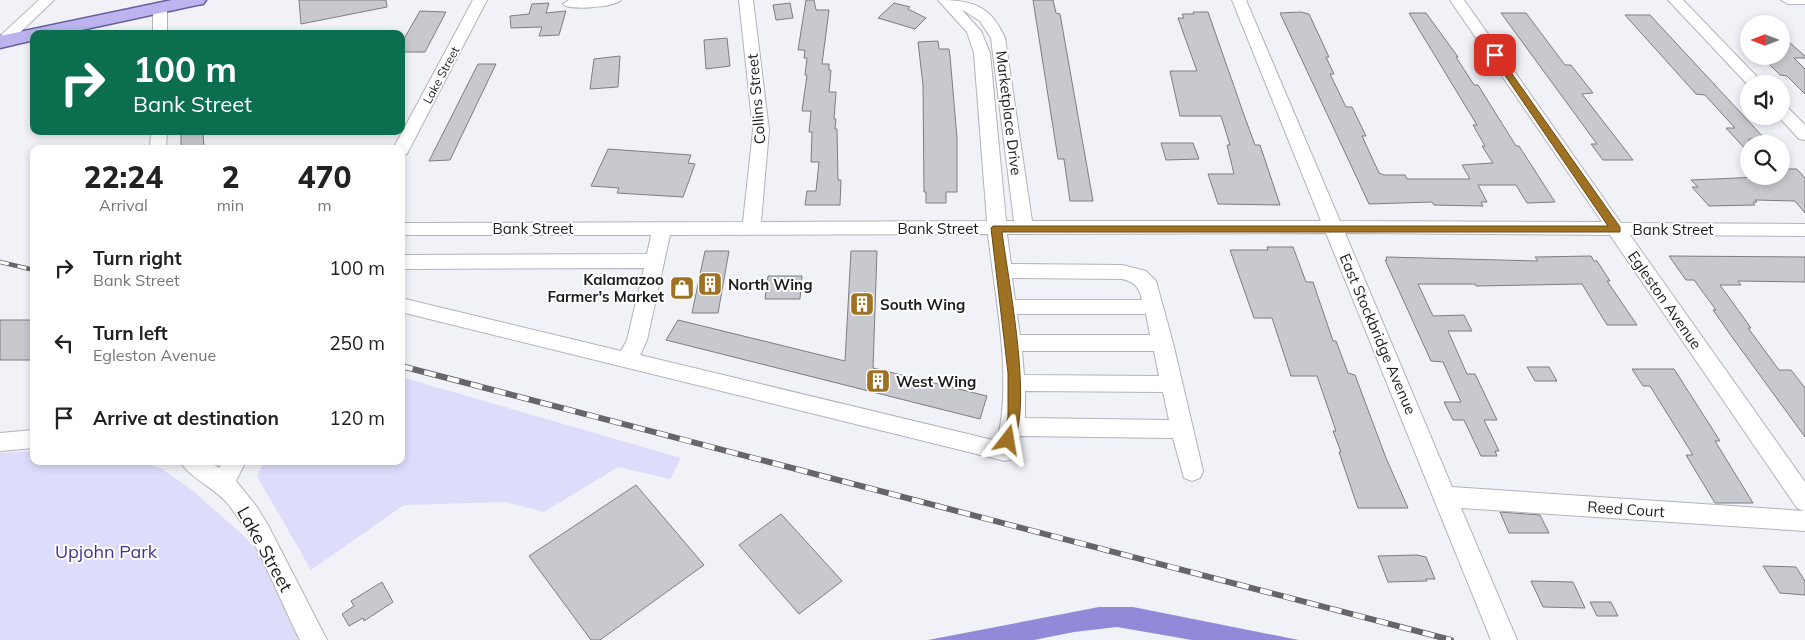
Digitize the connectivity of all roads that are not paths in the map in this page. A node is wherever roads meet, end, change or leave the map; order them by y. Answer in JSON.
{"nodes":[{"id":1,"x":48,"y":0,"type":"edge"},
{"id":2,"x":197,"y":0,"type":"edge"},
{"id":3,"x":480,"y":0,"type":"edge"},
{"id":4,"x":614,"y":0,"type":"edge"},
{"id":5,"x":746,"y":0,"type":"edge"},
{"id":6,"x":944,"y":0,"type":"edge"},
{"id":7,"x":1239,"y":0,"type":"edge"},
{"id":8,"x":1457,"y":0,"type":"edge"},
{"id":9,"x":1675,"y":0,"type":"edge"},
{"id":10,"x":1788,"y":0,"type":"edge"},
{"id":11,"x":1805,"y":0,"type":"edge"},
{"id":12,"x":570,"y":4,"type":"dead end"},
{"id":13,"x":160,"y":8,"type":"junction"},
{"id":14,"x":54,"y":30,"type":"edge"},
{"id":15,"x":160,"y":30,"type":"edge"},
{"id":16,"x":30,"y":35,"type":"edge"},
{"id":17,"x":1,"y":41,"type":"edge"},
{"id":18,"x":1747,"y":75,"type":"edge"},
{"id":19,"x":1790,"y":119,"type":"edge"},
{"id":20,"x":1805,"y":135,"type":"edge"},
{"id":21,"x":404,"y":145,"type":"edge"},
{"id":22,"x":1333,"y":227,"type":"junction"},
{"id":23,"x":662,"y":228,"type":"junction"},
{"id":24,"x":751,"y":228,"type":"junction"},
{"id":25,"x":997,"y":228,"type":"junction"},
{"id":26,"x":1024,"y":228,"type":"junction"},
{"id":27,"x":405,"y":229,"type":"edge"},
{"id":28,"x":1616,"y":229,"type":"junction"},
{"id":29,"x":1805,"y":230,"type":"edge"},
{"id":30,"x":655,"y":261,"type":"junction"},
{"id":31,"x":405,"y":262,"type":"edge"},
{"id":32,"x":1002,"y":271,"type":"junction"},
{"id":33,"x":405,"y":305,"type":"edge"},
{"id":34,"x":1007,"y":307,"type":"junction"},
{"id":35,"x":1154,"y":308,"type":"junction"},
{"id":36,"x":1012,"y":342,"type":"junction"},
{"id":37,"x":1162,"y":343,"type":"junction"},
{"id":38,"x":626,"y":360,"type":"junction"},
{"id":39,"x":1014,"y":383,"type":"junction"},
{"id":40,"x":1172,"y":384,"type":"junction"},
{"id":41,"x":1012,"y":427,"type":"junction"},
{"id":42,"x":1182,"y":429,"type":"junction"},
{"id":43,"x":30,"y":439,"type":"edge"},
{"id":44,"x":0,"y":442,"type":"edge"},
{"id":45,"x":197,"y":465,"type":"edge"},
{"id":46,"x":232,"y":465,"type":"edge"},
{"id":47,"x":1192,"y":471,"type":"dead end"},
{"id":48,"x":223,"y":483,"type":"junction"},
{"id":49,"x":1446,"y":497,"type":"junction"},
{"id":50,"x":1805,"y":501,"type":"edge"},
{"id":51,"x":1805,"y":520,"type":"edge"},
{"id":52,"x":314,"y":640,"type":"edge"},
{"id":53,"x":1504,"y":640,"type":"edge"}],
"edges":[{"from":1,"to":17,"type":"street"},
{"from":2,"to":13,"type":"main road"},
{"from":3,"to":21,"type":"street","name":"Lake Street"},
{"from":4,"to":12,"type":"street"},
{"from":5,"to":24,"type":"street","name":"Collins Street"},
{"from":6,"to":25,"type":"street","name":"Marketplace Drive"},
{"from":6,"to":26,"type":"street","name":"Marketplace Drive"},
{"from":7,"to":22,"type":"street","name":"East Stockbridge Avenue"},
{"from":8,"to":28,"type":"street","name":"Egleston Avenue"},
{"from":9,"to":18,"type":"street"},
{"from":10,"to":11,"type":"street"},
{"from":13,"to":14,"type":"main road"},
{"from":13,"to":15,"type":"street"},
{"from":16,"to":17,"type":"main road"},
{"from":19,"to":20,"type":"street"},
{"from":22,"to":26,"type":"street","name":"Bank Street"},
{"from":22,"to":28,"type":"street","name":"Bank Street"},
{"from":22,"to":49,"type":"street","name":"East Stockbridge Avenue"},
{"from":23,"to":24,"type":"street","name":"Bank Street"},
{"from":23,"to":27,"type":"street","name":"Bank Street"},
{"from":23,"to":30,"type":"street"},
{"from":24,"to":25,"type":"street","name":"Bank Street"},
{"from":25,"to":26,"type":"street","name":"Bank Street"},
{"from":25,"to":32,"type":"street","name":"Marketplace Drive"},
{"from":28,"to":29,"type":"street","name":"Bank Street"},
{"from":28,"to":50,"type":"street","name":"Egleston Avenue"},
{"from":30,"to":31,"type":"street"},
{"from":30,"to":38,"type":"street"},
{"from":32,"to":34,"type":"street","name":"Marketplace Drive"},
{"from":32,"to":35,"type":"street"},
{"from":33,"to":38,"type":"street"},
{"from":34,"to":35,"type":"street"},
{"from":34,"to":36,"type":"street","name":"Marketplace Drive"},
{"from":35,"to":37,"type":"street"},
{"from":36,"to":37,"type":"street"},
{"from":36,"to":39,"type":"street","name":"Marketplace Drive"},
{"from":37,"to":40,"type":"street"},
{"from":38,"to":41,"type":"street","name":"Marketplace Drive"},
{"from":39,"to":40,"type":"street"},
{"from":39,"to":41,"type":"street","name":"Marketplace Drive"},
{"from":40,"to":42,"type":"street"},
{"from":41,"to":42,"type":"street"},
{"from":42,"to":47,"type":"street"},
{"from":43,"to":44,"type":"street"},
{"from":45,"to":48,"type":"street","name":"Lake Street"},
{"from":46,"to":48,"type":"street"},
{"from":48,"to":52,"type":"street","name":"Lake Street"},
{"from":49,"to":51,"type":"street","name":"Reed Court"},
{"from":49,"to":53,"type":"street","name":"East Stockbridge Avenue"}]}
